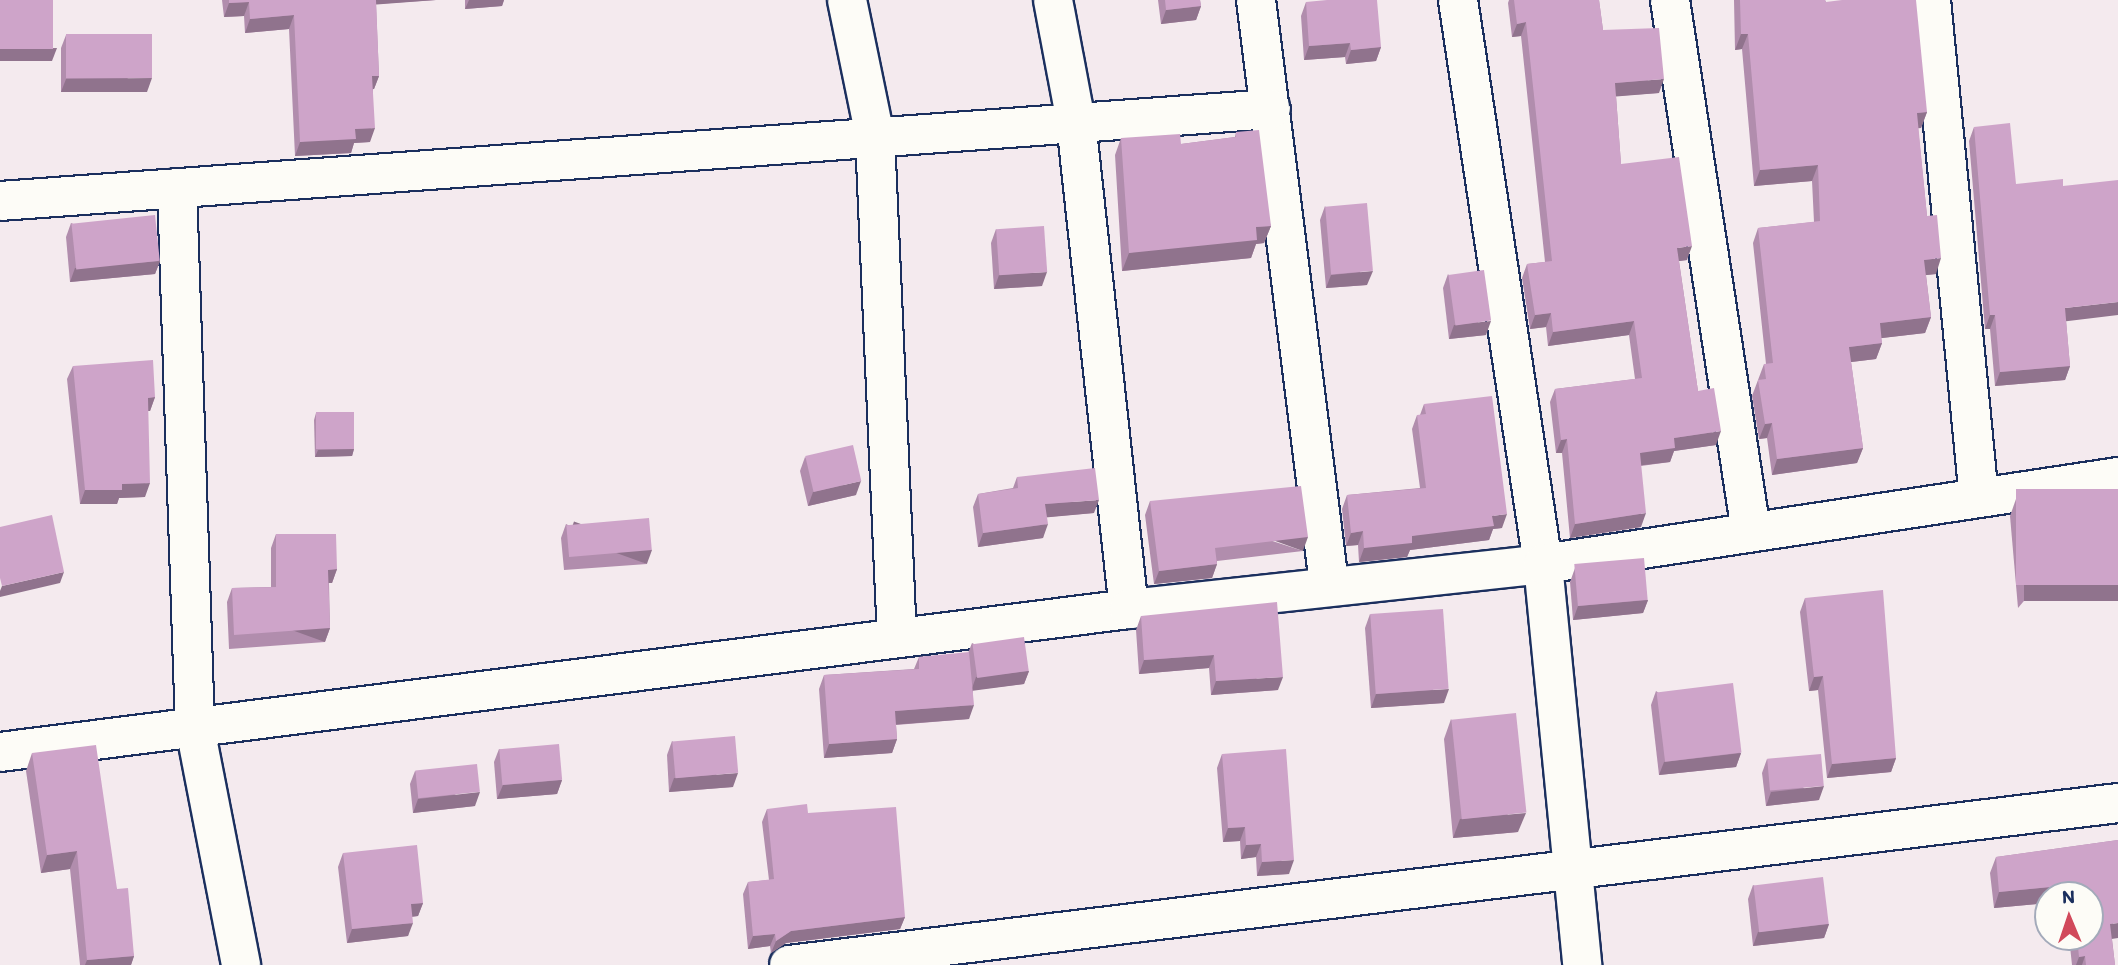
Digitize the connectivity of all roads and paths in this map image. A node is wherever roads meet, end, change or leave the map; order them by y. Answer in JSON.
{"nodes":[{"id":1,"x":847,"y":0,"type":"edge"},
{"id":2,"x":1053,"y":0,"type":"edge"},
{"id":3,"x":1256,"y":0,"type":"edge"},
{"id":4,"x":1458,"y":0,"type":"edge"},
{"id":5,"x":1670,"y":0,"type":"edge"},
{"id":6,"x":1931,"y":0,"type":"edge"},
{"id":7,"x":1271,"y":109,"type":"junction"},
{"id":8,"x":1076,"y":122,"type":"junction"},
{"id":9,"x":875,"y":137,"type":"junction"},
{"id":10,"x":177,"y":188,"type":"junction"},
{"id":11,"x":0,"y":201,"type":"edge"},
{"id":12,"x":2118,"y":477,"type":"edge"},
{"id":13,"x":1979,"y":497,"type":"junction"},
{"id":14,"x":1751,"y":533,"type":"junction"},
{"id":15,"x":1543,"y":564,"type":"junction"},
{"id":16,"x":1329,"y":584,"type":"junction"},
{"id":17,"x":1129,"y":608,"type":"junction"},
{"id":18,"x":897,"y":638,"type":"junction"},
{"id":19,"x":195,"y":728,"type":"junction"},
{"id":20,"x":0,"y":752,"type":"edge"},
{"id":21,"x":2118,"y":803,"type":"edge"},
{"id":22,"x":1570,"y":868,"type":"junction"},
{"id":23,"x":241,"y":965,"type":"edge"},
{"id":24,"x":789,"y":965,"type":"edge"},
{"id":25,"x":1581,"y":965,"type":"edge"}],
"edges":[{"from":1,"to":9,"type":"street"},
{"from":2,"to":8,"type":"street"},
{"from":3,"to":7,"type":"street"},
{"from":4,"to":15,"type":"street"},
{"from":5,"to":14,"type":"street"},
{"from":6,"to":13,"type":"street"},
{"from":7,"to":8,"type":"street"},
{"from":7,"to":16,"type":"street"},
{"from":8,"to":9,"type":"street"},
{"from":8,"to":17,"type":"street"},
{"from":9,"to":10,"type":"street"},
{"from":9,"to":18,"type":"street"},
{"from":10,"to":11,"type":"street"},
{"from":10,"to":19,"type":"street"},
{"from":12,"to":13,"type":"street"},
{"from":13,"to":14,"type":"street"},
{"from":14,"to":15,"type":"street"},
{"from":15,"to":16,"type":"street"},
{"from":15,"to":22,"type":"street"},
{"from":16,"to":17,"type":"street"},
{"from":17,"to":18,"type":"street"},
{"from":18,"to":19,"type":"street"},
{"from":19,"to":20,"type":"street"},
{"from":19,"to":23,"type":"street"},
{"from":21,"to":22,"type":"street"},
{"from":22,"to":24,"type":"street"},
{"from":22,"to":25,"type":"street"}]}
